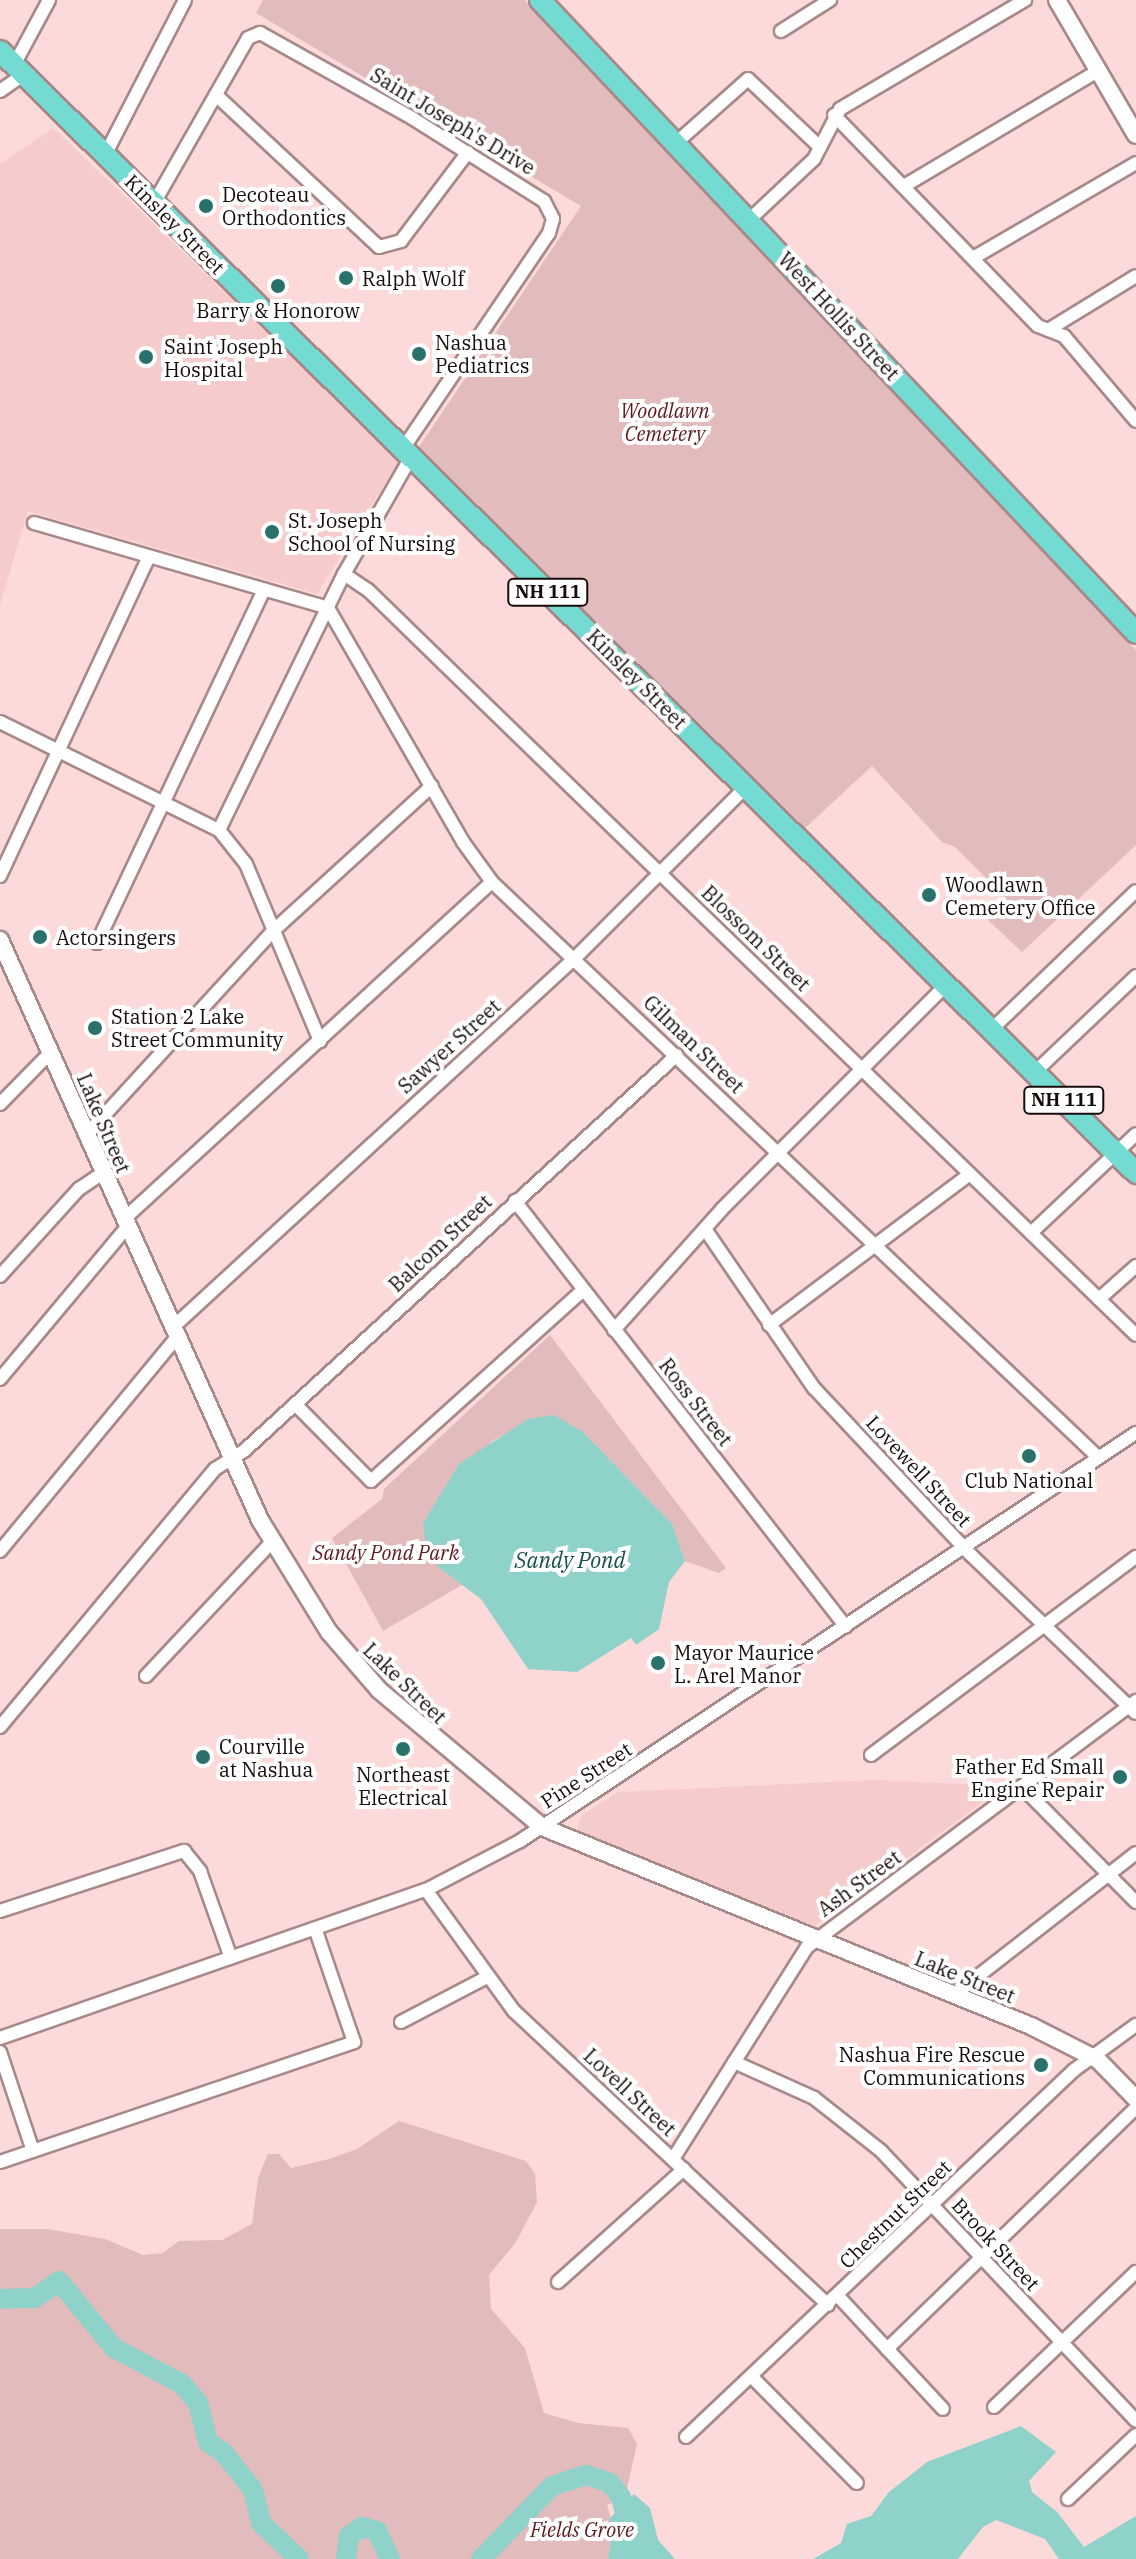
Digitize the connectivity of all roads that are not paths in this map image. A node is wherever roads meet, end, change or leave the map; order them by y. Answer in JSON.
{"nodes":[{"id":1,"x":49,"y":0,"type":"edge"},
{"id":2,"x":185,"y":0,"type":"edge"},
{"id":3,"x":540,"y":0,"type":"edge"},
{"id":4,"x":830,"y":0,"type":"edge"},
{"id":5,"x":1025,"y":0,"type":"edge"},
{"id":6,"x":1057,"y":0,"type":"edge"},
{"id":7,"x":781,"y":31,"type":"dead end"},
{"id":8,"x":13,"y":63,"type":"edge"},
{"id":9,"x":1098,"y":71,"type":"junction"},
{"id":10,"x":0,"y":91,"type":"edge"},
{"id":11,"x":216,"y":95,"type":"junction"},
{"id":12,"x":834,"y":115,"type":"junction"},
{"id":13,"x":1136,"y":135,"type":"edge"},
{"id":14,"x":676,"y":143,"type":"junction"},
{"id":15,"x":820,"y":147,"type":"junction"},
{"id":16,"x":468,"y":152,"type":"junction"},
{"id":17,"x":105,"y":155,"type":"junction"},
{"id":18,"x":1136,"y":163,"type":"edge"},
{"id":19,"x":904,"y":186,"type":"junction"},
{"id":20,"x":154,"y":203,"type":"junction"},
{"id":21,"x":749,"y":220,"type":"junction"},
{"id":22,"x":973,"y":258,"type":"junction"},
{"id":23,"x":1136,"y":276,"type":"edge"},
{"id":24,"x":1048,"y":330,"type":"junction"},
{"id":25,"x":1135,"y":418,"type":"edge"},
{"id":26,"x":407,"y":453,"type":"junction"},
{"id":27,"x":34,"y":523,"type":"dead end"},
{"id":28,"x":149,"y":557,"type":"junction"},
{"id":29,"x":344,"y":574,"type":"junction"},
{"id":30,"x":264,"y":589,"type":"junction"},
{"id":31,"x":328,"y":608,"type":"junction"},
{"id":32,"x":1136,"y":633,"type":"edge"},
{"id":33,"x":0,"y":722,"type":"edge"},
{"id":34,"x":59,"y":750,"type":"junction"},
{"id":35,"x":432,"y":786,"type":"junction"},
{"id":36,"x":746,"y":787,"type":"junction"},
{"id":37,"x":165,"y":800,"type":"junction"},
{"id":38,"x":219,"y":830,"type":"junction"},
{"id":39,"x":660,"y":872,"type":"junction"},
{"id":40,"x":0,"y":876,"type":"edge"},
{"id":41,"x":492,"y":882,"type":"junction"},
{"id":42,"x":1136,"y":891,"type":"edge"},
{"id":43,"x":273,"y":931,"type":"junction"},
{"id":44,"x":0,"y":940,"type":"edge"},
{"id":45,"x":97,"y":943,"type":"dead end"},
{"id":46,"x":576,"y":957,"type":"junction"},
{"id":47,"x":1136,"y":976,"type":"edge"},
{"id":48,"x":947,"y":984,"type":"junction"},
{"id":49,"x":992,"y":1029,"type":"junction"},
{"id":50,"x":320,"y":1041,"type":"junction"},
{"id":51,"x":51,"y":1052,"type":"junction"},
{"id":52,"x":677,"y":1055,"type":"junction"},
{"id":53,"x":862,"y":1068,"type":"junction"},
{"id":54,"x":1036,"y":1071,"type":"junction"},
{"id":55,"x":0,"y":1104,"type":"edge"},
{"id":56,"x":87,"y":1134,"type":"junction"},
{"id":57,"x":1136,"y":1134,"type":"edge"},
{"id":58,"x":778,"y":1153,"type":"junction"},
{"id":59,"x":1116,"y":1153,"type":"junction"},
{"id":60,"x":103,"y":1173,"type":"junction"},
{"id":61,"x":1136,"y":1173,"type":"edge"},
{"id":62,"x":970,"y":1174,"type":"junction"},
{"id":63,"x":515,"y":1201,"type":"junction"},
{"id":64,"x":125,"y":1223,"type":"junction"},
{"id":65,"x":705,"y":1229,"type":"junction"},
{"id":66,"x":1031,"y":1233,"type":"junction"},
{"id":67,"x":876,"y":1246,"type":"junction"},
{"id":68,"x":1136,"y":1266,"type":"edge"},
{"id":69,"x":0,"y":1276,"type":"edge"},
{"id":70,"x":582,"y":1291,"type":"junction"},
{"id":71,"x":1099,"y":1299,"type":"junction"},
{"id":72,"x":769,"y":1325,"type":"junction"},
{"id":73,"x":614,"y":1330,"type":"junction"},
{"id":74,"x":174,"y":1333,"type":"junction"},
{"id":75,"x":1136,"y":1335,"type":"edge"},
{"id":76,"x":0,"y":1379,"type":"edge"},
{"id":77,"x":295,"y":1404,"type":"junction"},
{"id":78,"x":1136,"y":1433,"type":"edge"},
{"id":79,"x":1098,"y":1457,"type":"junction"},
{"id":80,"x":230,"y":1458,"type":"junction"},
{"id":81,"x":271,"y":1543,"type":"junction"},
{"id":82,"x":964,"y":1547,"type":"junction"},
{"id":83,"x":0,"y":1551,"type":"edge"},
{"id":84,"x":1136,"y":1557,"type":"edge"},
{"id":85,"x":1043,"y":1625,"type":"junction"},
{"id":86,"x":846,"y":1627,"type":"junction"},
{"id":87,"x":146,"y":1676,"type":"dead end"},
{"id":88,"x":1133,"y":1707,"type":"edge"},
{"id":89,"x":0,"y":1727,"type":"edge"},
{"id":90,"x":871,"y":1755,"type":"dead end"},
{"id":91,"x":1022,"y":1787,"type":"junction"},
{"id":92,"x":542,"y":1827,"type":"junction"},
{"id":93,"x":1136,"y":1853,"type":"edge"},
{"id":94,"x":1107,"y":1874,"type":"junction"},
{"id":95,"x":426,"y":1890,"type":"junction"},
{"id":96,"x":1136,"y":1902,"type":"edge"},
{"id":97,"x":0,"y":1911,"type":"edge"},
{"id":98,"x":315,"y":1928,"type":"junction"},
{"id":99,"x":817,"y":1939,"type":"junction"},
{"id":100,"x":231,"y":1958,"type":"junction"},
{"id":101,"x":485,"y":1978,"type":"junction"},
{"id":102,"x":955,"y":1994,"type":"junction"},
{"id":103,"x":401,"y":2022,"type":"dead end"},
{"id":104,"x":1136,"y":2025,"type":"edge"},
{"id":105,"x":0,"y":2038,"type":"edge"},
{"id":106,"x":0,"y":2052,"type":"edge"},
{"id":107,"x":1092,"y":2056,"type":"junction"},
{"id":108,"x":734,"y":2062,"type":"junction"},
{"id":109,"x":1136,"y":2099,"type":"edge"},
{"id":110,"x":1136,"y":2108,"type":"edge"},
{"id":111,"x":33,"y":2151,"type":"junction"},
{"id":112,"x":673,"y":2159,"type":"junction"},
{"id":113,"x":0,"y":2162,"type":"edge"},
{"id":114,"x":684,"y":2169,"type":"junction"},
{"id":115,"x":933,"y":2205,"type":"junction"},
{"id":116,"x":981,"y":2256,"type":"junction"},
{"id":117,"x":1136,"y":2272,"type":"edge"},
{"id":118,"x":558,"y":2282,"type":"dead end"},
{"id":119,"x":833,"y":2300,"type":"junction"},
{"id":120,"x":1061,"y":2343,"type":"junction"},
{"id":121,"x":887,"y":2349,"type":"junction"},
{"id":122,"x":752,"y":2377,"type":"junction"},
{"id":123,"x":994,"y":2407,"type":"dead end"},
{"id":124,"x":943,"y":2409,"type":"dead end"},
{"id":125,"x":1136,"y":2421,"type":"edge"},
{"id":126,"x":1136,"y":2435,"type":"edge"},
{"id":127,"x":686,"y":2437,"type":"dead end"},
{"id":128,"x":857,"y":2483,"type":"dead end"},
{"id":129,"x":1068,"y":2499,"type":"dead end"}],
"edges":[{"from":1,"to":8,"type":"street"},
{"from":2,"to":17,"type":"street"},
{"from":3,"to":14,"type":"main road","name":"West Hollis Street"},
{"from":4,"to":7,"type":"street"},
{"from":5,"to":12,"type":"street"},
{"from":6,"to":9,"type":"street"},
{"from":8,"to":10,"type":"street"},
{"from":8,"to":17,"type":"main road","name":"Kinsley Street","number":"NH 111"},
{"from":9,"to":13,"type":"street"},
{"from":9,"to":19,"type":"street"},
{"from":11,"to":16,"type":"street","name":"Saint Joseph's Drive"},
{"from":11,"to":16,"type":"street"},
{"from":11,"to":20,"type":"street","name":"Saint Joseph's Drive"},
{"from":12,"to":15,"type":"street"},
{"from":12,"to":19,"type":"street"},
{"from":14,"to":15,"type":"street"},
{"from":14,"to":21,"type":"main road","name":"West Hollis Street"},
{"from":15,"to":21,"type":"street"},
{"from":16,"to":26,"type":"street","name":"Saint Joseph's Drive"},
{"from":17,"to":20,"type":"main road","name":"Kinsley Street","number":"NH 111"},
{"from":18,"to":22,"type":"street"},
{"from":19,"to":22,"type":"street"},
{"from":20,"to":26,"type":"main road","name":"Kinsley Street","number":"NH 111"},
{"from":21,"to":32,"type":"main road","name":"West Hollis Street"},
{"from":22,"to":24,"type":"street"},
{"from":23,"to":24,"type":"street"},
{"from":24,"to":25,"type":"street"},
{"from":26,"to":29,"type":"street"},
{"from":26,"to":36,"type":"main road","name":"Kinsley Street","number":"NH 111"},
{"from":27,"to":28,"type":"street"},
{"from":28,"to":30,"type":"street"},
{"from":28,"to":34,"type":"street"},
{"from":29,"to":31,"type":"street"},
{"from":29,"to":39,"type":"street","name":"Blossom Street"},
{"from":30,"to":31,"type":"street"},
{"from":30,"to":37,"type":"street"},
{"from":31,"to":35,"type":"street","name":"Gilman Street"},
{"from":31,"to":38,"type":"street"},
{"from":33,"to":34,"type":"street"},
{"from":34,"to":37,"type":"street"},
{"from":34,"to":40,"type":"street"},
{"from":35,"to":41,"type":"street","name":"Gilman Street"},
{"from":35,"to":43,"type":"street"},
{"from":36,"to":39,"type":"street","name":"Sawyer Street"},
{"from":36,"to":48,"type":"main road","name":"Kinsley Street","number":"NH 111"},
{"from":37,"to":38,"type":"street"},
{"from":37,"to":45,"type":"street"},
{"from":38,"to":43,"type":"street"},
{"from":39,"to":46,"type":"street","name":"Sawyer Street"},
{"from":39,"to":53,"type":"street","name":"Blossom Street"},
{"from":41,"to":46,"type":"street","name":"Gilman Street"},
{"from":41,"to":50,"type":"street"},
{"from":42,"to":49,"type":"street"},
{"from":43,"to":50,"type":"street"},
{"from":43,"to":56,"type":"street"},
{"from":44,"to":51,"type":"street","name":"Lake Street"},
{"from":46,"to":52,"type":"street","name":"Gilman Street"},
{"from":46,"to":74,"type":"street","name":"Sawyer Street"},
{"from":47,"to":54,"type":"street"},
{"from":48,"to":49,"type":"main road","name":"Kinsley Street","number":"NH 111"},
{"from":48,"to":53,"type":"street"},
{"from":49,"to":54,"type":"main road","name":"Kinsley Street","number":"NH 111"},
{"from":50,"to":64,"type":"street"},
{"from":51,"to":55,"type":"street"},
{"from":51,"to":56,"type":"street","name":"Lake Street"},
{"from":52,"to":58,"type":"street","name":"Gilman Street"},
{"from":52,"to":63,"type":"street","name":"Balcom Street"},
{"from":53,"to":58,"type":"street"},
{"from":53,"to":62,"type":"street","name":"Blossom Street"},
{"from":54,"to":59,"type":"main road","name":"Kinsley Street","number":"NH 111"},
{"from":56,"to":60,"type":"street","name":"Lake Street"},
{"from":57,"to":59,"type":"street"},
{"from":58,"to":65,"type":"street"},
{"from":58,"to":67,"type":"street","name":"Gilman Street"},
{"from":59,"to":61,"type":"main road","name":"Kinsley Street","number":"NH 111"},
{"from":59,"to":66,"type":"street"},
{"from":60,"to":64,"type":"street","name":"Lake Street"},
{"from":60,"to":69,"type":"street"},
{"from":62,"to":66,"type":"street","name":"Blossom Street"},
{"from":62,"to":67,"type":"street"},
{"from":63,"to":70,"type":"street","name":"Ross Street"},
{"from":63,"to":77,"type":"street","name":"Balcom Street"},
{"from":64,"to":74,"type":"street","name":"Lake Street"},
{"from":64,"to":76,"type":"street"},
{"from":65,"to":72,"type":"street","name":"Lovewell Street"},
{"from":65,"to":73,"type":"street"},
{"from":66,"to":71,"type":"street","name":"Blossom Street"},
{"from":67,"to":72,"type":"street"},
{"from":67,"to":79,"type":"street","name":"Gilman Street"},
{"from":68,"to":71,"type":"street"},
{"from":70,"to":73,"type":"street","name":"Ross Street"},
{"from":70,"to":77,"type":"street"},
{"from":71,"to":75,"type":"street","name":"Blossom Street"},
{"from":72,"to":82,"type":"street","name":"Lovewell Street"},
{"from":73,"to":86,"type":"street","name":"Ross Street"},
{"from":74,"to":80,"type":"street","name":"Lake Street"},
{"from":74,"to":83,"type":"street","name":"Sawyer Street"},
{"from":77,"to":80,"type":"street","name":"Balcom Street"},
{"from":78,"to":79,"type":"street","name":"Pine Street"},
{"from":79,"to":82,"type":"street","name":"Pine Street"},
{"from":80,"to":81,"type":"street","name":"Lake Street"},
{"from":80,"to":89,"type":"street","name":"Balcom Street"},
{"from":81,"to":87,"type":"street"},
{"from":81,"to":92,"type":"street","name":"Lake Street"},
{"from":82,"to":85,"type":"street","name":"Lovewell Street"},
{"from":82,"to":86,"type":"street","name":"Pine Street"},
{"from":84,"to":85,"type":"street"},
{"from":85,"to":88,"type":"street","name":"Lovewell Street"},
{"from":85,"to":90,"type":"street"},
{"from":86,"to":92,"type":"street","name":"Pine Street"},
{"from":88,"to":91,"type":"street","name":"Ash Street"},
{"from":91,"to":94,"type":"street"},
{"from":91,"to":99,"type":"street","name":"Ash Street"},
{"from":92,"to":95,"type":"street","name":"Pine Street"},
{"from":92,"to":99,"type":"street","name":"Lake Street"},
{"from":93,"to":94,"type":"street"},
{"from":94,"to":96,"type":"street"},
{"from":94,"to":102,"type":"street"},
{"from":95,"to":98,"type":"street","name":"Pine Street"},
{"from":95,"to":101,"type":"street","name":"Lovell Street"},
{"from":97,"to":100,"type":"street"},
{"from":98,"to":100,"type":"street","name":"Pine Street"},
{"from":98,"to":111,"type":"street"},
{"from":99,"to":102,"type":"street","name":"Lake Street"},
{"from":99,"to":108,"type":"street","name":"Ash Street"},
{"from":100,"to":105,"type":"street","name":"Pine Street"},
{"from":101,"to":103,"type":"street"},
{"from":101,"to":112,"type":"street","name":"Lovell Street"},
{"from":102,"to":107,"type":"street","name":"Lake Street"},
{"from":104,"to":107,"type":"street","name":"Chestnut Street"},
{"from":106,"to":111,"type":"street"},
{"from":107,"to":109,"type":"street","name":"Lake Street"},
{"from":107,"to":115,"type":"street","name":"Chestnut Street"},
{"from":108,"to":112,"type":"street","name":"Ash Street"},
{"from":108,"to":115,"type":"street","name":"Brook Street"},
{"from":110,"to":116,"type":"street"},
{"from":111,"to":113,"type":"street"},
{"from":112,"to":114,"type":"street","name":"Lovell Street"},
{"from":114,"to":118,"type":"street"},
{"from":114,"to":119,"type":"street","name":"Lovell Street"},
{"from":115,"to":116,"type":"street","name":"Brook Street"},
{"from":115,"to":119,"type":"street","name":"Chestnut Street"},
{"from":116,"to":120,"type":"street","name":"Brook Street"},
{"from":116,"to":121,"type":"street"},
{"from":117,"to":120,"type":"street"},
{"from":119,"to":121,"type":"street","name":"Lovell Street"},
{"from":119,"to":122,"type":"street","name":"Chestnut Street"},
{"from":120,"to":123,"type":"street"},
{"from":120,"to":125,"type":"street","name":"Brook Street"},
{"from":121,"to":124,"type":"street","name":"Lovell Street"},
{"from":122,"to":127,"type":"street","name":"Chestnut Street"},
{"from":122,"to":128,"type":"street"},
{"from":126,"to":129,"type":"street"}]}
